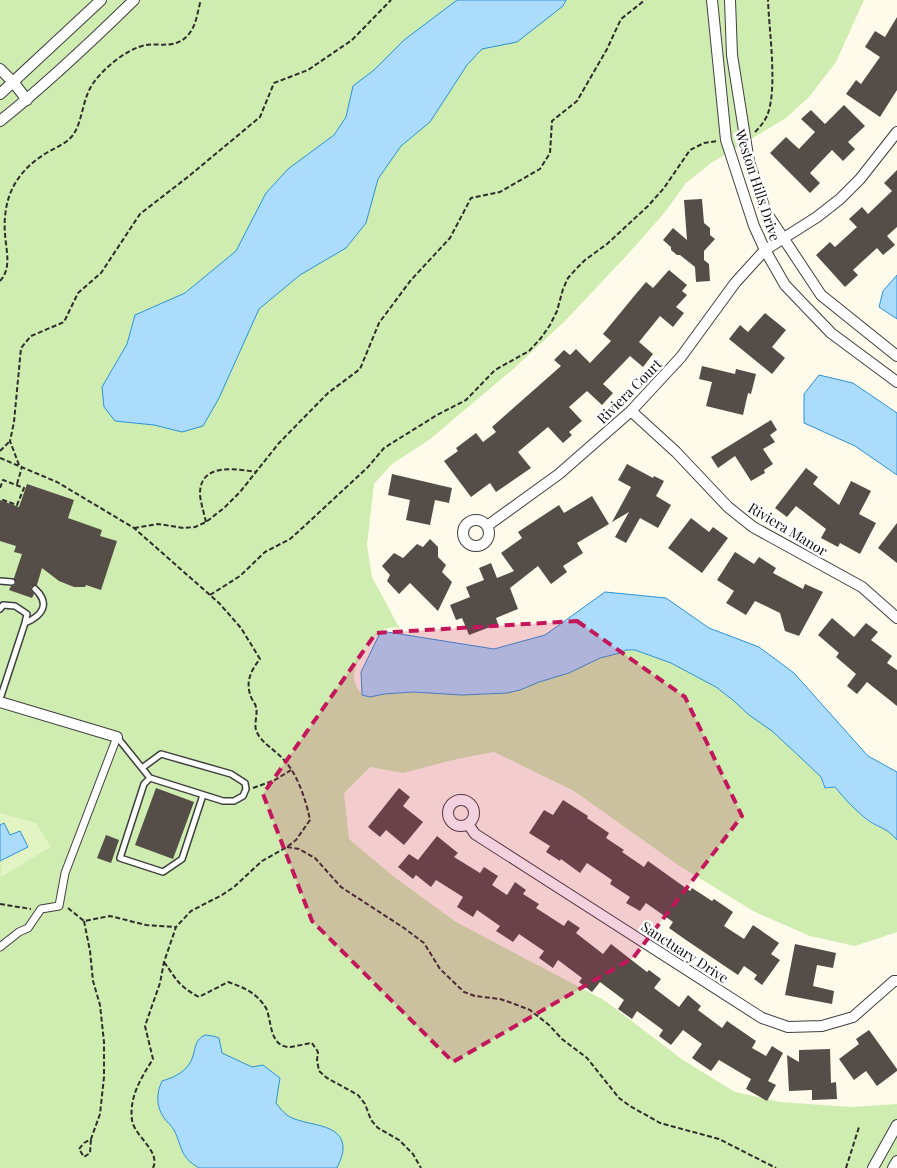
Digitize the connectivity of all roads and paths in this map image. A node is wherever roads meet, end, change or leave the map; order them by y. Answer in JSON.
{"nodes":[{"id":1,"x":101,"y":0,"type":"edge"},
{"id":2,"x":134,"y":0,"type":"edge"},
{"id":3,"x":201,"y":0,"type":"edge"},
{"id":4,"x":391,"y":0,"type":"edge"},
{"id":5,"x":645,"y":0,"type":"edge"},
{"id":6,"x":712,"y":0,"type":"edge"},
{"id":7,"x":730,"y":0,"type":"edge"},
{"id":8,"x":768,"y":0,"type":"edge"},
{"id":9,"x":0,"y":69,"type":"edge"},
{"id":10,"x":14,"y":82,"type":"junction"},
{"id":11,"x":0,"y":94,"type":"edge"},
{"id":12,"x":27,"y":100,"type":"junction"},
{"id":13,"x":0,"y":121,"type":"edge"},
{"id":14,"x":897,"y":132,"type":"edge"},
{"id":15,"x":745,"y":136,"type":"junction"},
{"id":16,"x":726,"y":140,"type":"junction"},
{"id":17,"x":784,"y":239,"type":"junction"},
{"id":18,"x":765,"y":250,"type":"junction"},
{"id":19,"x":0,"y":282,"type":"edge"},
{"id":20,"x":897,"y":356,"type":"edge"},
{"id":21,"x":897,"y":382,"type":"edge"},
{"id":22,"x":631,"y":411,"type":"junction"},
{"id":23,"x":10,"y":441,"type":"junction"},
{"id":24,"x":0,"y":451,"type":"edge"},
{"id":25,"x":0,"y":458,"type":"edge"},
{"id":26,"x":21,"y":467,"type":"junction"},
{"id":27,"x":256,"y":472,"type":"junction"},
{"id":28,"x":17,"y":485,"type":"junction"},
{"id":29,"x":0,"y":488,"type":"edge"},
{"id":30,"x":0,"y":499,"type":"edge"},
{"id":31,"x":206,"y":522,"type":"junction"},
{"id":32,"x":487,"y":526,"type":"dead end"},
{"id":33,"x":134,"y":528,"type":"junction"},
{"id":34,"x":0,"y":582,"type":"edge"},
{"id":35,"x":12,"y":582,"type":"dead end"},
{"id":36,"x":35,"y":589,"type":"dead end"},
{"id":37,"x":210,"y":595,"type":"junction"},
{"id":38,"x":0,"y":609,"type":"edge"},
{"id":39,"x":897,"y":618,"type":"edge"},
{"id":40,"x":25,"y":623,"type":"junction"},
{"id":41,"x":0,"y":701,"type":"edge"},
{"id":42,"x":117,"y":737,"type":"junction"},
{"id":43,"x":142,"y":768,"type":"junction"},
{"id":44,"x":291,"y":770,"type":"junction"},
{"id":45,"x":150,"y":778,"type":"junction"},
{"id":46,"x":246,"y":789,"type":"junction"},
{"id":47,"x":203,"y":795,"type":"junction"},
{"id":48,"x":468,"y":824,"type":"dead end"},
{"id":49,"x":287,"y":847,"type":"junction"},
{"id":50,"x":0,"y":904,"type":"edge"},
{"id":51,"x":59,"y":906,"type":"junction"},
{"id":52,"x":41,"y":909,"type":"junction"},
{"id":53,"x":84,"y":921,"type":"junction"},
{"id":54,"x":176,"y":927,"type":"junction"},
{"id":55,"x":0,"y":946,"type":"edge"},
{"id":56,"x":164,"y":962,"type":"junction"},
{"id":57,"x":897,"y":981,"type":"edge"},
{"id":58,"x":897,"y":1125,"type":"edge"},
{"id":59,"x":859,"y":1127,"type":"dead end"},
{"id":60,"x":90,"y":1139,"type":"junction"},
{"id":61,"x":897,"y":1161,"type":"edge"},
{"id":62,"x":154,"y":1168,"type":"edge"},
{"id":63,"x":421,"y":1168,"type":"edge"},
{"id":64,"x":776,"y":1168,"type":"edge"},
{"id":65,"x":846,"y":1168,"type":"edge"},
{"id":66,"x":873,"y":1168,"type":"edge"},
{"id":67,"x":893,"y":1168,"type":"edge"}],
"edges":[{"from":1,"to":10,"type":"street"},
{"from":2,"to":12,"type":"street"},
{"from":3,"to":19,"type":"path"},
{"from":4,"to":23,"type":"path"},
{"from":5,"to":27,"type":"path"},
{"from":6,"to":16,"type":"street","name":"Weston Hills Drive"},
{"from":7,"to":15,"type":"street","name":"Weston Hills Drive"},
{"from":8,"to":15,"type":"path"},
{"from":9,"to":10,"type":"street"},
{"from":10,"to":11,"type":"street"},
{"from":10,"to":12,"type":"street"},
{"from":12,"to":13,"type":"street"},
{"from":14,"to":17,"type":"street","name":"Riviera Court"},
{"from":15,"to":17,"type":"street","name":"Weston Hills Drive"},
{"from":16,"to":18,"type":"street","name":"Weston Hills Drive"},
{"from":16,"to":37,"type":"path"},
{"from":17,"to":18,"type":"street","name":"Riviera Court"},
{"from":17,"to":20,"type":"street","name":"Weston Hills Drive"},
{"from":18,"to":21,"type":"street","name":"Weston Hills Drive"},
{"from":18,"to":22,"type":"street","name":"Riviera Court"},
{"from":22,"to":32,"type":"street","name":"Riviera Court"},
{"from":22,"to":39,"type":"street","name":"Riviera Manor"},
{"from":23,"to":24,"type":"path"},
{"from":23,"to":26,"type":"path"},
{"from":25,"to":26,"type":"path"},
{"from":26,"to":28,"type":"path"},
{"from":26,"to":33,"type":"path"},
{"from":27,"to":31,"type":"path"},
{"from":27,"to":31,"type":"path"},
{"from":28,"to":29,"type":"path"},
{"from":28,"to":30,"type":"path"},
{"from":31,"to":33,"type":"path"},
{"from":33,"to":37,"type":"path"},
{"from":34,"to":35,"type":"lane"},
{"from":36,"to":40,"type":"lane"},
{"from":37,"to":44,"type":"path"},
{"from":38,"to":40,"type":"lane"},
{"from":40,"to":41,"type":"lane"},
{"from":41,"to":42,"type":"street"},
{"from":42,"to":43,"type":"lane"},
{"from":42,"to":51,"type":"street"},
{"from":43,"to":45,"type":"lane"},
{"from":43,"to":46,"type":"lane"},
{"from":44,"to":46,"type":"path"},
{"from":44,"to":49,"type":"path"},
{"from":45,"to":47,"type":"lane"},
{"from":45,"to":47,"type":"lane"},
{"from":46,"to":47,"type":"lane"},
{"from":48,"to":57,"type":"street","name":"Sanctuary Drive"},
{"from":49,"to":54,"type":"path"},
{"from":49,"to":64,"type":"path"},
{"from":50,"to":52,"type":"path"},
{"from":51,"to":52,"type":"street"},
{"from":51,"to":53,"type":"path"},
{"from":52,"to":55,"type":"street"},
{"from":53,"to":54,"type":"path"},
{"from":53,"to":60,"type":"path"},
{"from":54,"to":56,"type":"path"},
{"from":56,"to":62,"type":"path"},
{"from":56,"to":63,"type":"path"},
{"from":58,"to":66,"type":"street"},
{"from":59,"to":65,"type":"path"},
{"from":60,"to":60,"type":"path"},
{"from":61,"to":67,"type":"street"}]}
